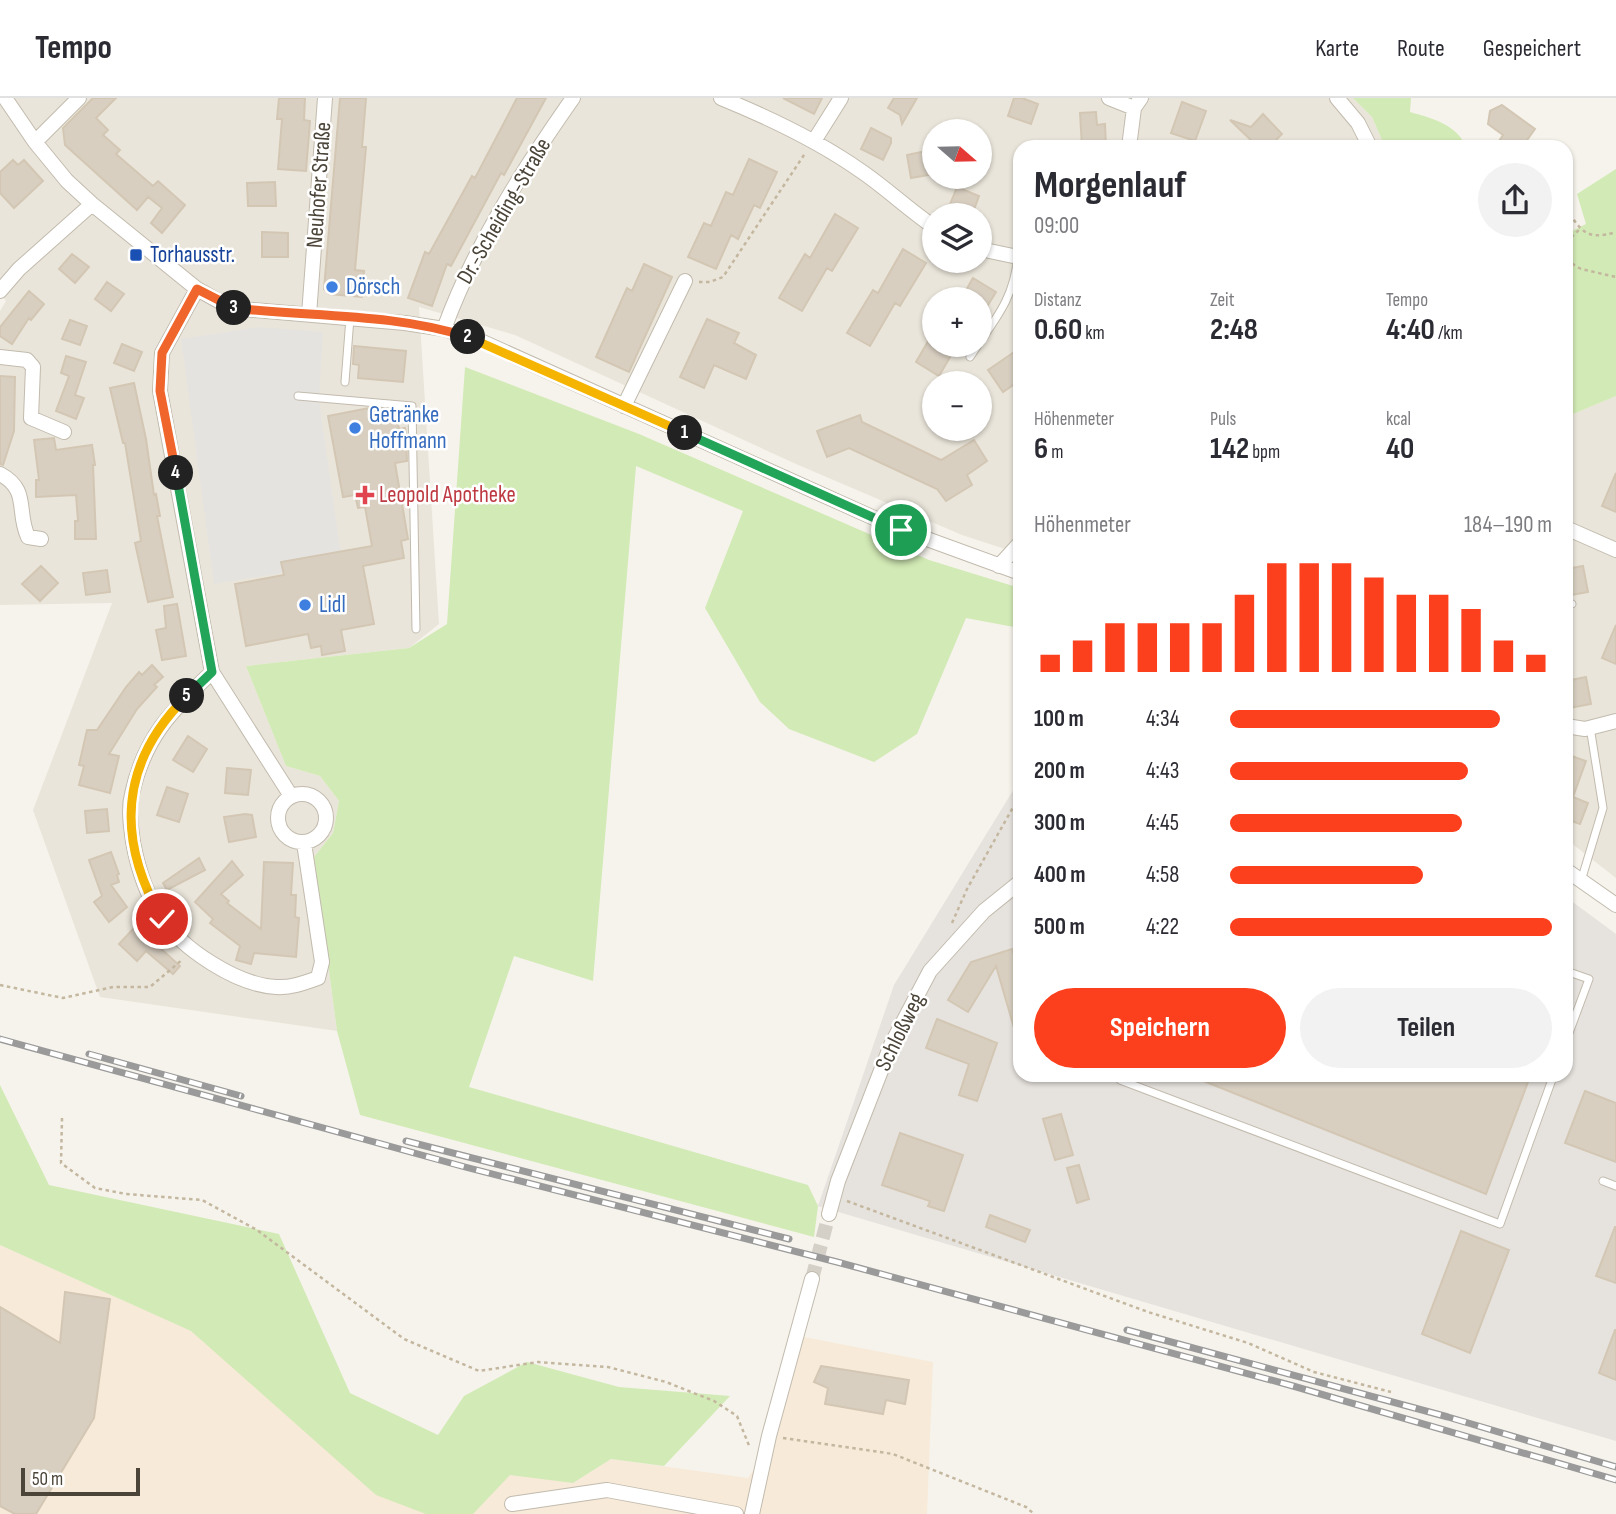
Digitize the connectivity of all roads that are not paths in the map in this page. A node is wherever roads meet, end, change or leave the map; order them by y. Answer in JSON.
{"nodes":[{"id":1,"x":5,"y":98,"type":"edge"},
{"id":2,"x":79,"y":98,"type":"edge"},
{"id":3,"x":326,"y":98,"type":"edge"},
{"id":4,"x":573,"y":98,"type":"edge"},
{"id":5,"x":721,"y":98,"type":"edge"},
{"id":6,"x":841,"y":98,"type":"edge"},
{"id":7,"x":1109,"y":98,"type":"edge"},
{"id":8,"x":1337,"y":98,"type":"edge"},
{"id":9,"x":738,"y":101,"type":"edge"},
{"id":10,"x":1138,"y":103,"type":"edge"},
{"id":11,"x":1130,"y":140,"type":"edge"},
{"id":12,"x":1366,"y":140,"type":"edge"},
{"id":13,"x":814,"y":141,"type":"junction"},
{"id":14,"x":35,"y":142,"type":"junction"},
{"id":15,"x":92,"y":204,"type":"junction"},
{"id":16,"x":922,"y":218,"type":"edge"},
{"id":17,"x":992,"y":251,"type":"edge"},
{"id":18,"x":1013,"y":254,"type":"edge"},
{"id":19,"x":685,"y":281,"type":"road end"},
{"id":20,"x":1013,"y":286,"type":"edge"},
{"id":21,"x":1,"y":289,"type":"edge"},
{"id":22,"x":197,"y":289,"type":"junction"},
{"id":23,"x":309,"y":315,"type":"junction"},
{"id":24,"x":350,"y":318,"type":"junction"},
{"id":25,"x":992,"y":324,"type":"edge"},
{"id":26,"x":444,"y":329,"type":"junction"},
{"id":27,"x":0,"y":358,"type":"edge"},
{"id":28,"x":345,"y":382,"type":"dead end"},
{"id":29,"x":299,"y":396,"type":"dead end"},
{"id":30,"x":624,"y":406,"type":"junction"},
{"id":31,"x":64,"y":432,"type":"dead end"},
{"id":32,"x":0,"y":474,"type":"edge"},
{"id":33,"x":1573,"y":531,"type":"edge"},
{"id":34,"x":41,"y":539,"type":"dead end"},
{"id":35,"x":1616,"y":550,"type":"edge"},
{"id":36,"x":1013,"y":551,"type":"edge"},
{"id":37,"x":999,"y":566,"type":"junction"},
{"id":38,"x":1013,"y":571,"type":"edge"},
{"id":39,"x":416,"y":629,"type":"dead end"},
{"id":40,"x":212,"y":672,"type":"junction"},
{"id":41,"x":1616,"y":721,"type":"edge"},
{"id":42,"x":1573,"y":726,"type":"edge"},
{"id":43,"x":1590,"y":727,"type":"junction"},
{"id":44,"x":291,"y":796,"type":"junction"},
{"id":45,"x":304,"y":843,"type":"junction"},
{"id":46,"x":1573,"y":876,"type":"edge"},
{"id":47,"x":1581,"y":882,"type":"junction"},
{"id":48,"x":1013,"y":888,"type":"edge"},
{"id":49,"x":1616,"y":905,"type":"edge"},
{"id":50,"x":1573,"y":974,"type":"edge"},
{"id":51,"x":1573,"y":1021,"type":"edge"},
{"id":52,"x":1125,"y":1082,"type":"edge"},
{"id":53,"x":1551,"y":1082,"type":"edge"},
{"id":54,"x":1603,"y":1181,"type":"dead end"},
{"id":55,"x":1616,"y":1186,"type":"edge"},
{"id":56,"x":829,"y":1214,"type":"tunnel mouth"},
{"id":57,"x":812,"y":1279,"type":"tunnel mouth"},
{"id":58,"x":512,"y":1504,"type":"dead end"},
{"id":59,"x":736,"y":1514,"type":"edge"},
{"id":60,"x":752,"y":1514,"type":"edge"}],
"edges":[{"from":1,"to":14,"type":"street"},
{"from":2,"to":14,"type":"street"},
{"from":3,"to":23,"type":"street","name":"Neuhofer Straße"},
{"from":4,"to":26,"type":"street","name":"Dr.-Scheiding-Straße"},
{"from":5,"to":9,"type":"street"},
{"from":6,"to":13,"type":"street"},
{"from":7,"to":10,"type":"street"},
{"from":8,"to":12,"type":"street"},
{"from":9,"to":13,"type":"street"},
{"from":10,"to":11,"type":"street"},
{"from":13,"to":16,"type":"street"},
{"from":14,"to":15,"type":"street"},
{"from":15,"to":21,"type":"street"},
{"from":15,"to":22,"type":"street"},
{"from":17,"to":18,"type":"street"},
{"from":19,"to":30,"type":"street"},
{"from":20,"to":25,"type":"lane"},
{"from":22,"to":23,"type":"street"},
{"from":22,"to":40,"type":"street"},
{"from":23,"to":24,"type":"street"},
{"from":24,"to":26,"type":"street"},
{"from":24,"to":28,"type":"lane"},
{"from":26,"to":30,"type":"street"},
{"from":27,"to":31,"type":"street"},
{"from":29,"to":39,"type":"lane"},
{"from":30,"to":37,"type":"street"},
{"from":32,"to":34,"type":"street"},
{"from":33,"to":35,"type":"street"},
{"from":36,"to":37,"type":"street"},
{"from":37,"to":38,"type":"street"},
{"from":40,"to":44,"type":"street"},
{"from":40,"to":45,"type":"street"},
{"from":41,"to":43,"type":"street"},
{"from":42,"to":43,"type":"street"},
{"from":43,"to":47,"type":"lane"},
{"from":44,"to":45,"type":"street"},
{"from":44,"to":45,"type":"street"},
{"from":46,"to":47,"type":"street"},
{"from":47,"to":49,"type":"street"},
{"from":48,"to":56,"type":"street","name":"Schloßweg"},
{"from":50,"to":51,"type":"lane"},
{"from":52,"to":53,"type":"lane"},
{"from":54,"to":55,"type":"lane"},
{"from":57,"to":60,"type":"street"},
{"from":58,"to":59,"type":"street"}]}
